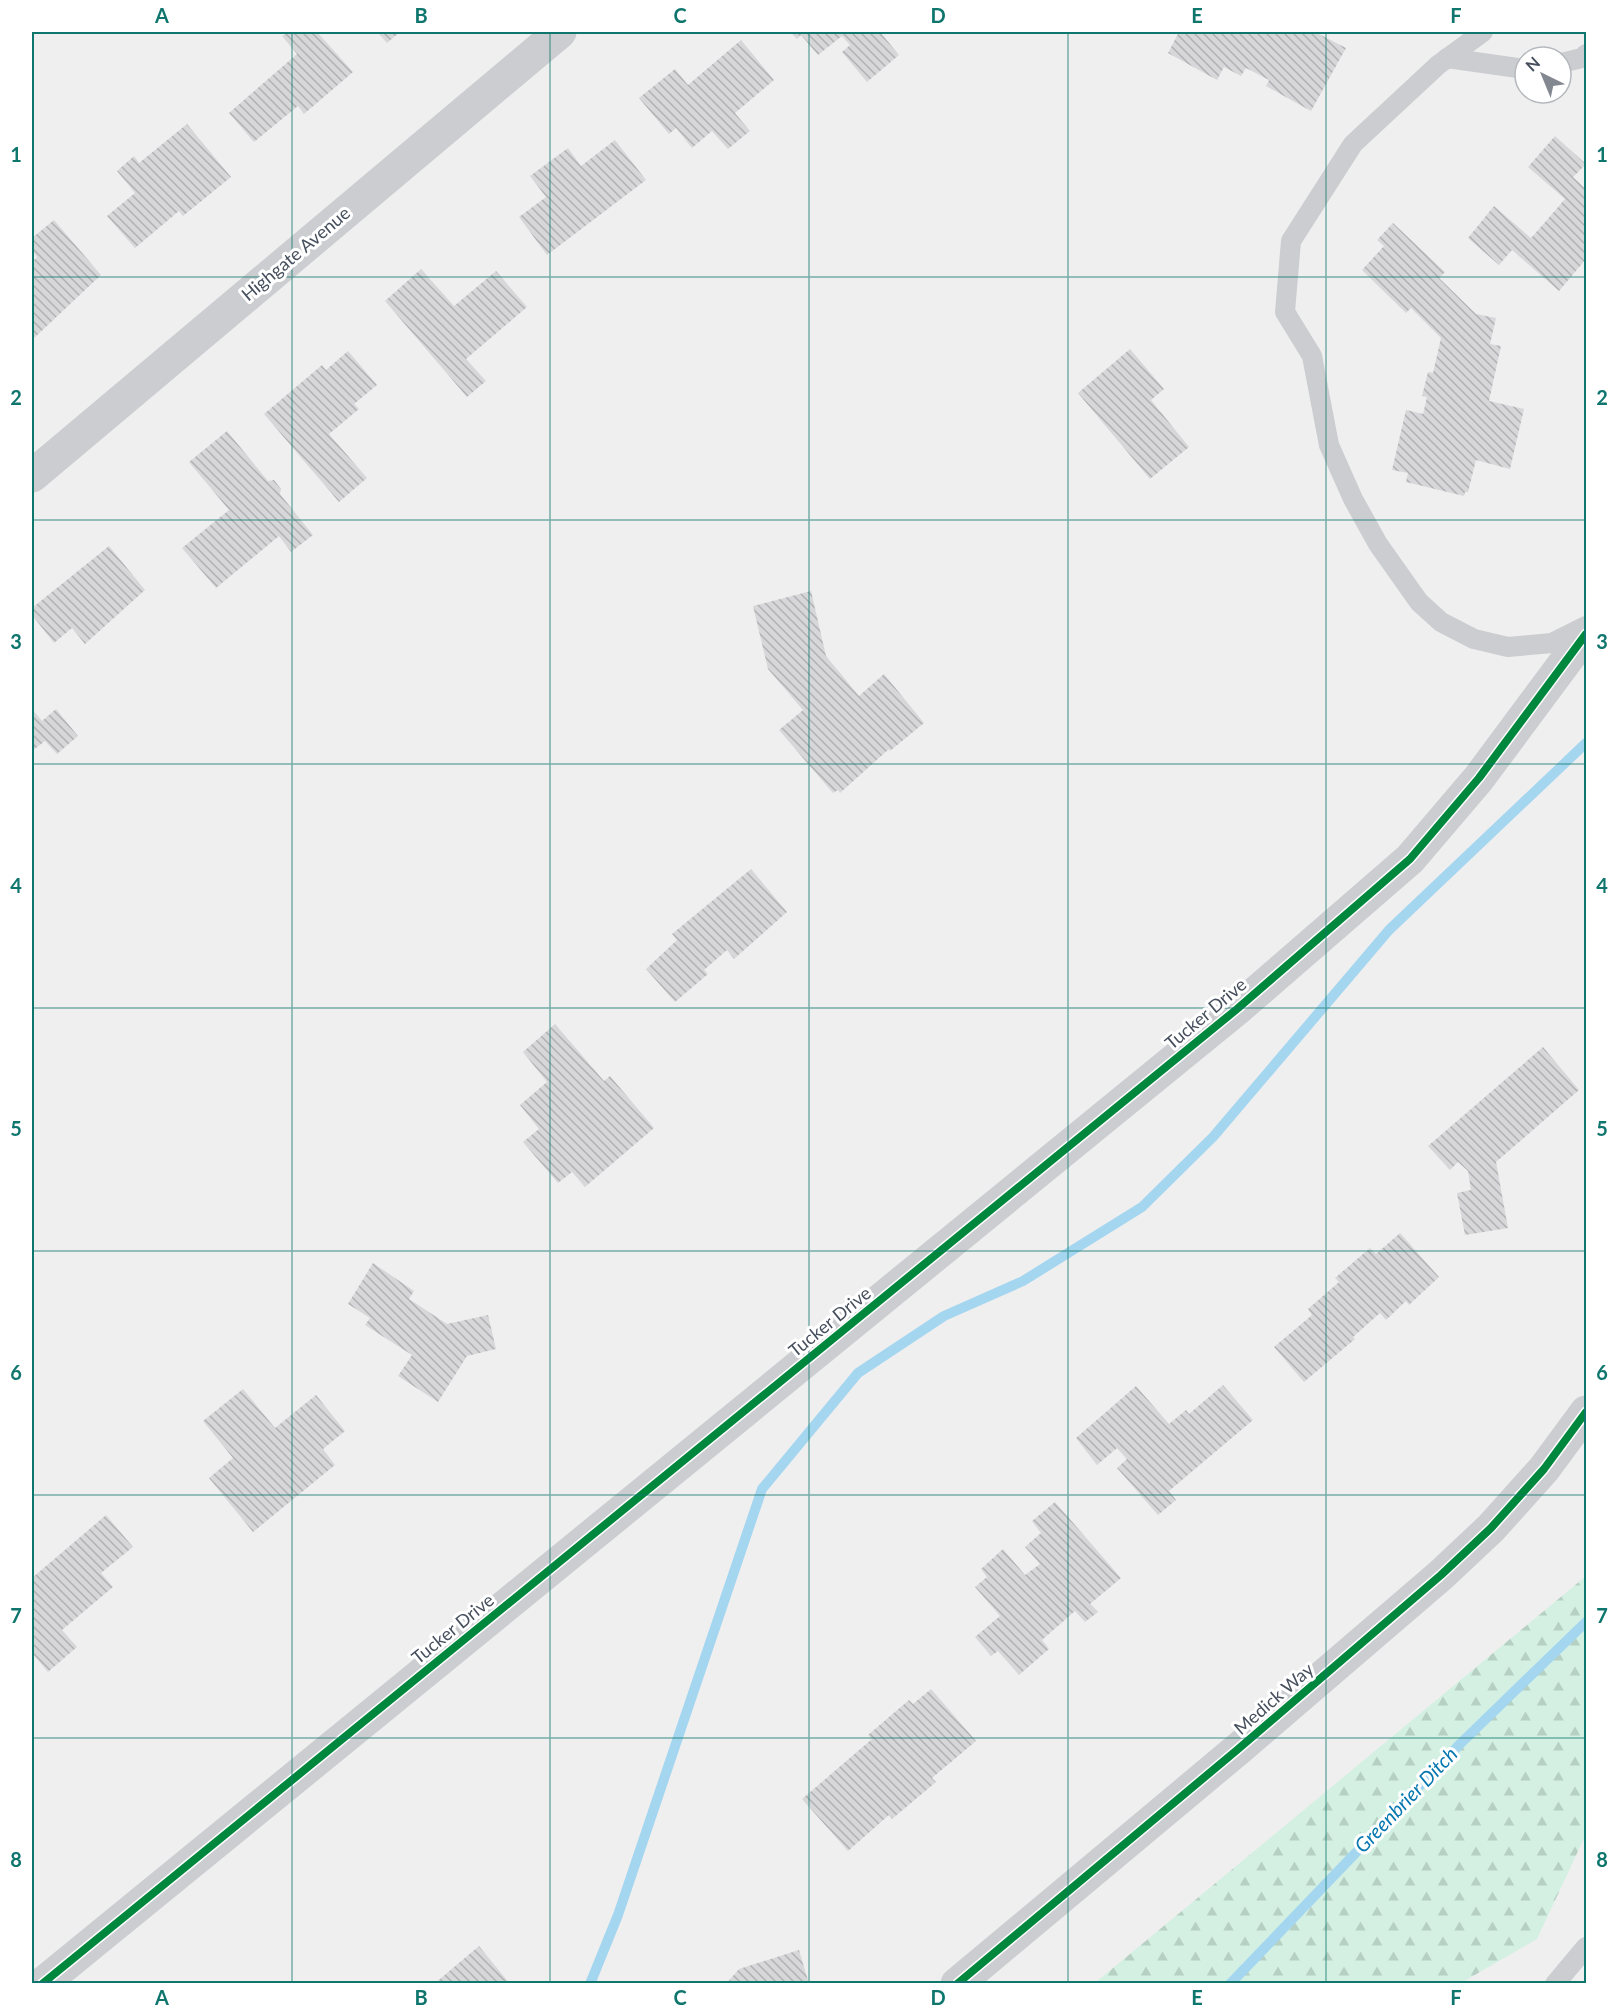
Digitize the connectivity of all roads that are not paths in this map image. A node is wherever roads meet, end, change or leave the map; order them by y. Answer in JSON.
{"nodes":[{"id":1,"x":560,"y":32,"type":"edge"},
{"id":2,"x":1484,"y":32,"type":"edge"},
{"id":3,"x":1587,"y":54,"type":"edge"},
{"id":4,"x":1447,"y":58,"type":"junction"},
{"id":5,"x":1573,"y":60,"type":"edge"},
{"id":6,"x":1513,"y":67,"type":"edge"},
{"id":7,"x":32,"y":476,"type":"edge"},
{"id":8,"x":1587,"y":626,"type":"edge"},
{"id":9,"x":1587,"y":634,"type":"edge"},
{"id":10,"x":1587,"y":1412,"type":"edge"},
{"id":11,"x":1587,"y":1947,"type":"edge"},
{"id":12,"x":42,"y":1983,"type":"edge"},
{"id":13,"x":957,"y":1983,"type":"edge"},
{"id":14,"x":1555,"y":1983,"type":"edge"}],
"edges":[{"from":1,"to":7,"type":"street","name":"Highgate Avenue"},
{"from":2,"to":4,"type":"lane"},
{"from":3,"to":5,"type":"lane"},
{"from":4,"to":6,"type":"lane"},
{"from":4,"to":8,"type":"lane"},
{"from":9,"to":12,"type":"street","name":"Tucker Drive"},
{"from":10,"to":13,"type":"street","name":"Medick Way"},
{"from":11,"to":14,"type":"lane"}]}
